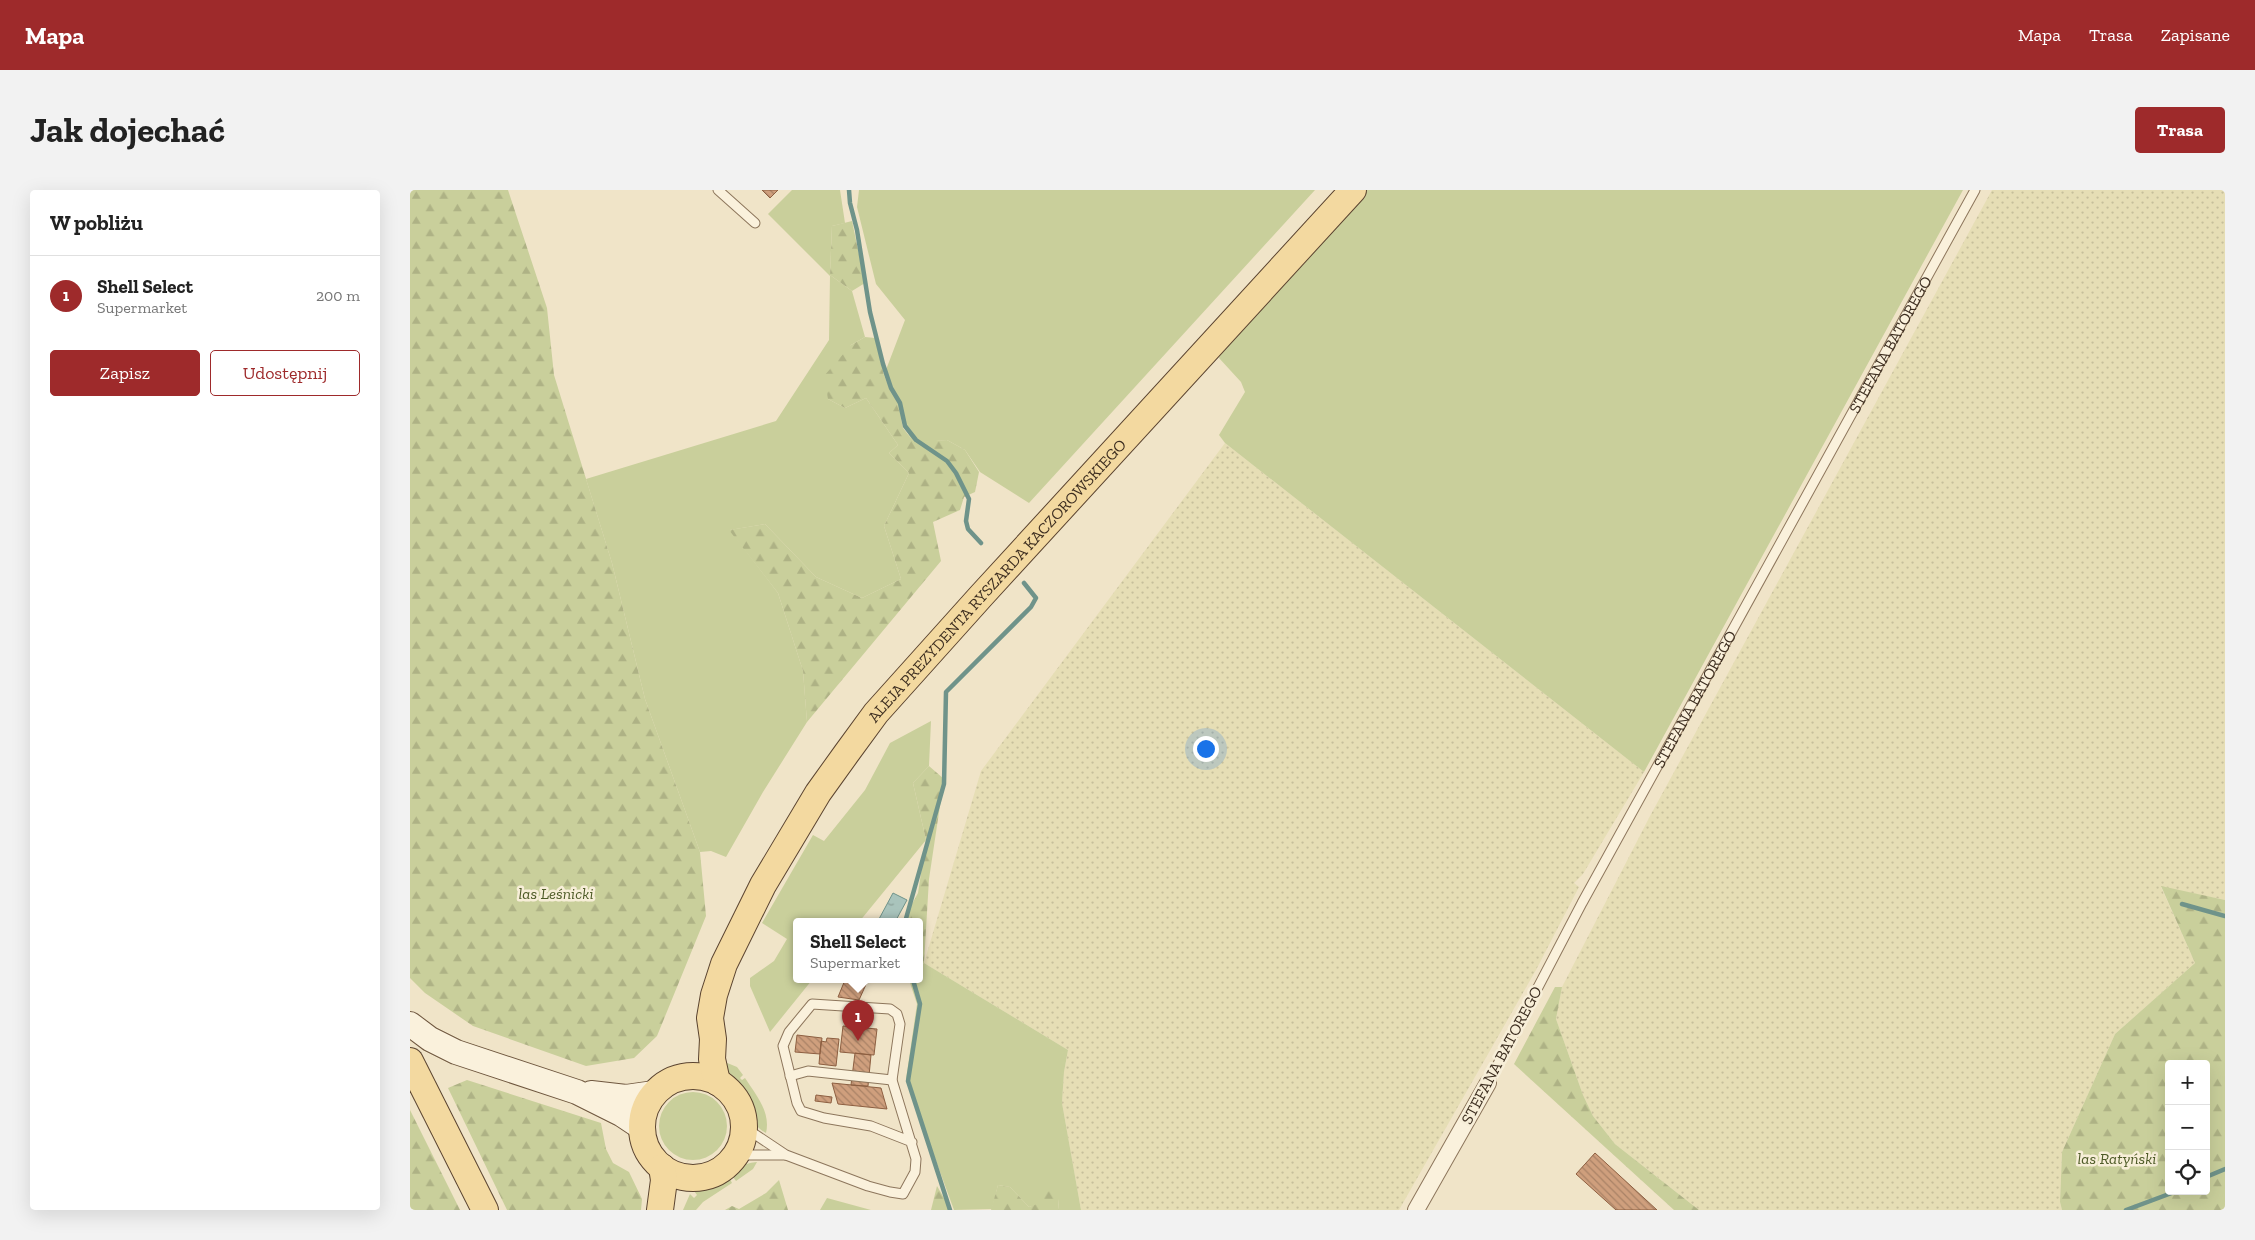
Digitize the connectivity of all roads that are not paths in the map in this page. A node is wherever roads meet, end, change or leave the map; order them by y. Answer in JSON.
{"nodes":[{"id":1,"x":718,"y":190,"type":"edge"},
{"id":2,"x":1353,"y":190,"type":"edge"},
{"id":3,"x":1975,"y":190,"type":"edge"},
{"id":4,"x":755,"y":223,"type":"dead end"},
{"id":5,"x":710,"y":1018,"type":"junction"},
{"id":6,"x":410,"y":1024,"type":"edge"},
{"id":7,"x":410,"y":1060,"type":"edge"},
{"id":8,"x":790,"y":1076,"type":"junction"},
{"id":9,"x":682,"y":1077,"type":"junction"},
{"id":10,"x":892,"y":1080,"type":"junction"},
{"id":11,"x":717,"y":1082,"type":"junction"},
{"id":12,"x":1488,"y":1082,"type":"joint"},
{"id":13,"x":577,"y":1092,"type":"junction"},
{"id":14,"x":654,"y":1093,"type":"junction"},
{"id":15,"x":744,"y":1127,"type":"junction"},
{"id":16,"x":642,"y":1128,"type":"junction"},
{"id":17,"x":912,"y":1142,"type":"junction"},
{"id":18,"x":786,"y":1154,"type":"junction"},
{"id":19,"x":735,"y":1155,"type":"junction"},
{"id":20,"x":662,"y":1167,"type":"junction"},
{"id":21,"x":698,"y":1177,"type":"junction"},
{"id":22,"x":484,"y":1210,"type":"edge"},
{"id":23,"x":660,"y":1210,"type":"edge"},
{"id":24,"x":677,"y":1210,"type":"edge"},
{"id":25,"x":1416,"y":1210,"type":"edge"}],
"edges":[{"from":1,"to":4,"type":"lane"},
{"from":2,"to":5,"type":"main road","name":"ALEJA PREZYDENTA RYSZARDA KACZOROWSKIEGO"},
{"from":3,"to":12,"type":"lane","name":"STEFANA BATOREGO"},
{"from":5,"to":9,"type":"main road","name":"ALEJA PREZYDENTA RYSZARDA KACZOROWSKIEGO"},
{"from":5,"to":11,"type":"main road","name":"ALEJA PREZYDENTA RYSZARDA KACZOROWSKIEGO"},
{"from":6,"to":13,"type":"main road"},
{"from":7,"to":22,"type":"main road"},
{"from":8,"to":10,"type":"lane"},
{"from":8,"to":10,"type":"lane"},
{"from":8,"to":17,"type":"lane"},
{"from":9,"to":11,"type":"main road"},
{"from":9,"to":14,"type":"main road"},
{"from":10,"to":17,"type":"lane"},
{"from":11,"to":15,"type":"main road"},
{"from":12,"to":25,"type":"street","name":"STEFANA BATOREGO"},
{"from":13,"to":14,"type":"main road"},
{"from":13,"to":16,"type":"main road"},
{"from":14,"to":16,"type":"main road"},
{"from":15,"to":18,"type":"lane"},
{"from":15,"to":19,"type":"main road"},
{"from":16,"to":20,"type":"main road"},
{"from":17,"to":18,"type":"lane"},
{"from":18,"to":19,"type":"lane"},
{"from":19,"to":21,"type":"main road"},
{"from":20,"to":21,"type":"main road"},
{"from":20,"to":23,"type":"main road"},
{"from":21,"to":24,"type":"main road"}]}
